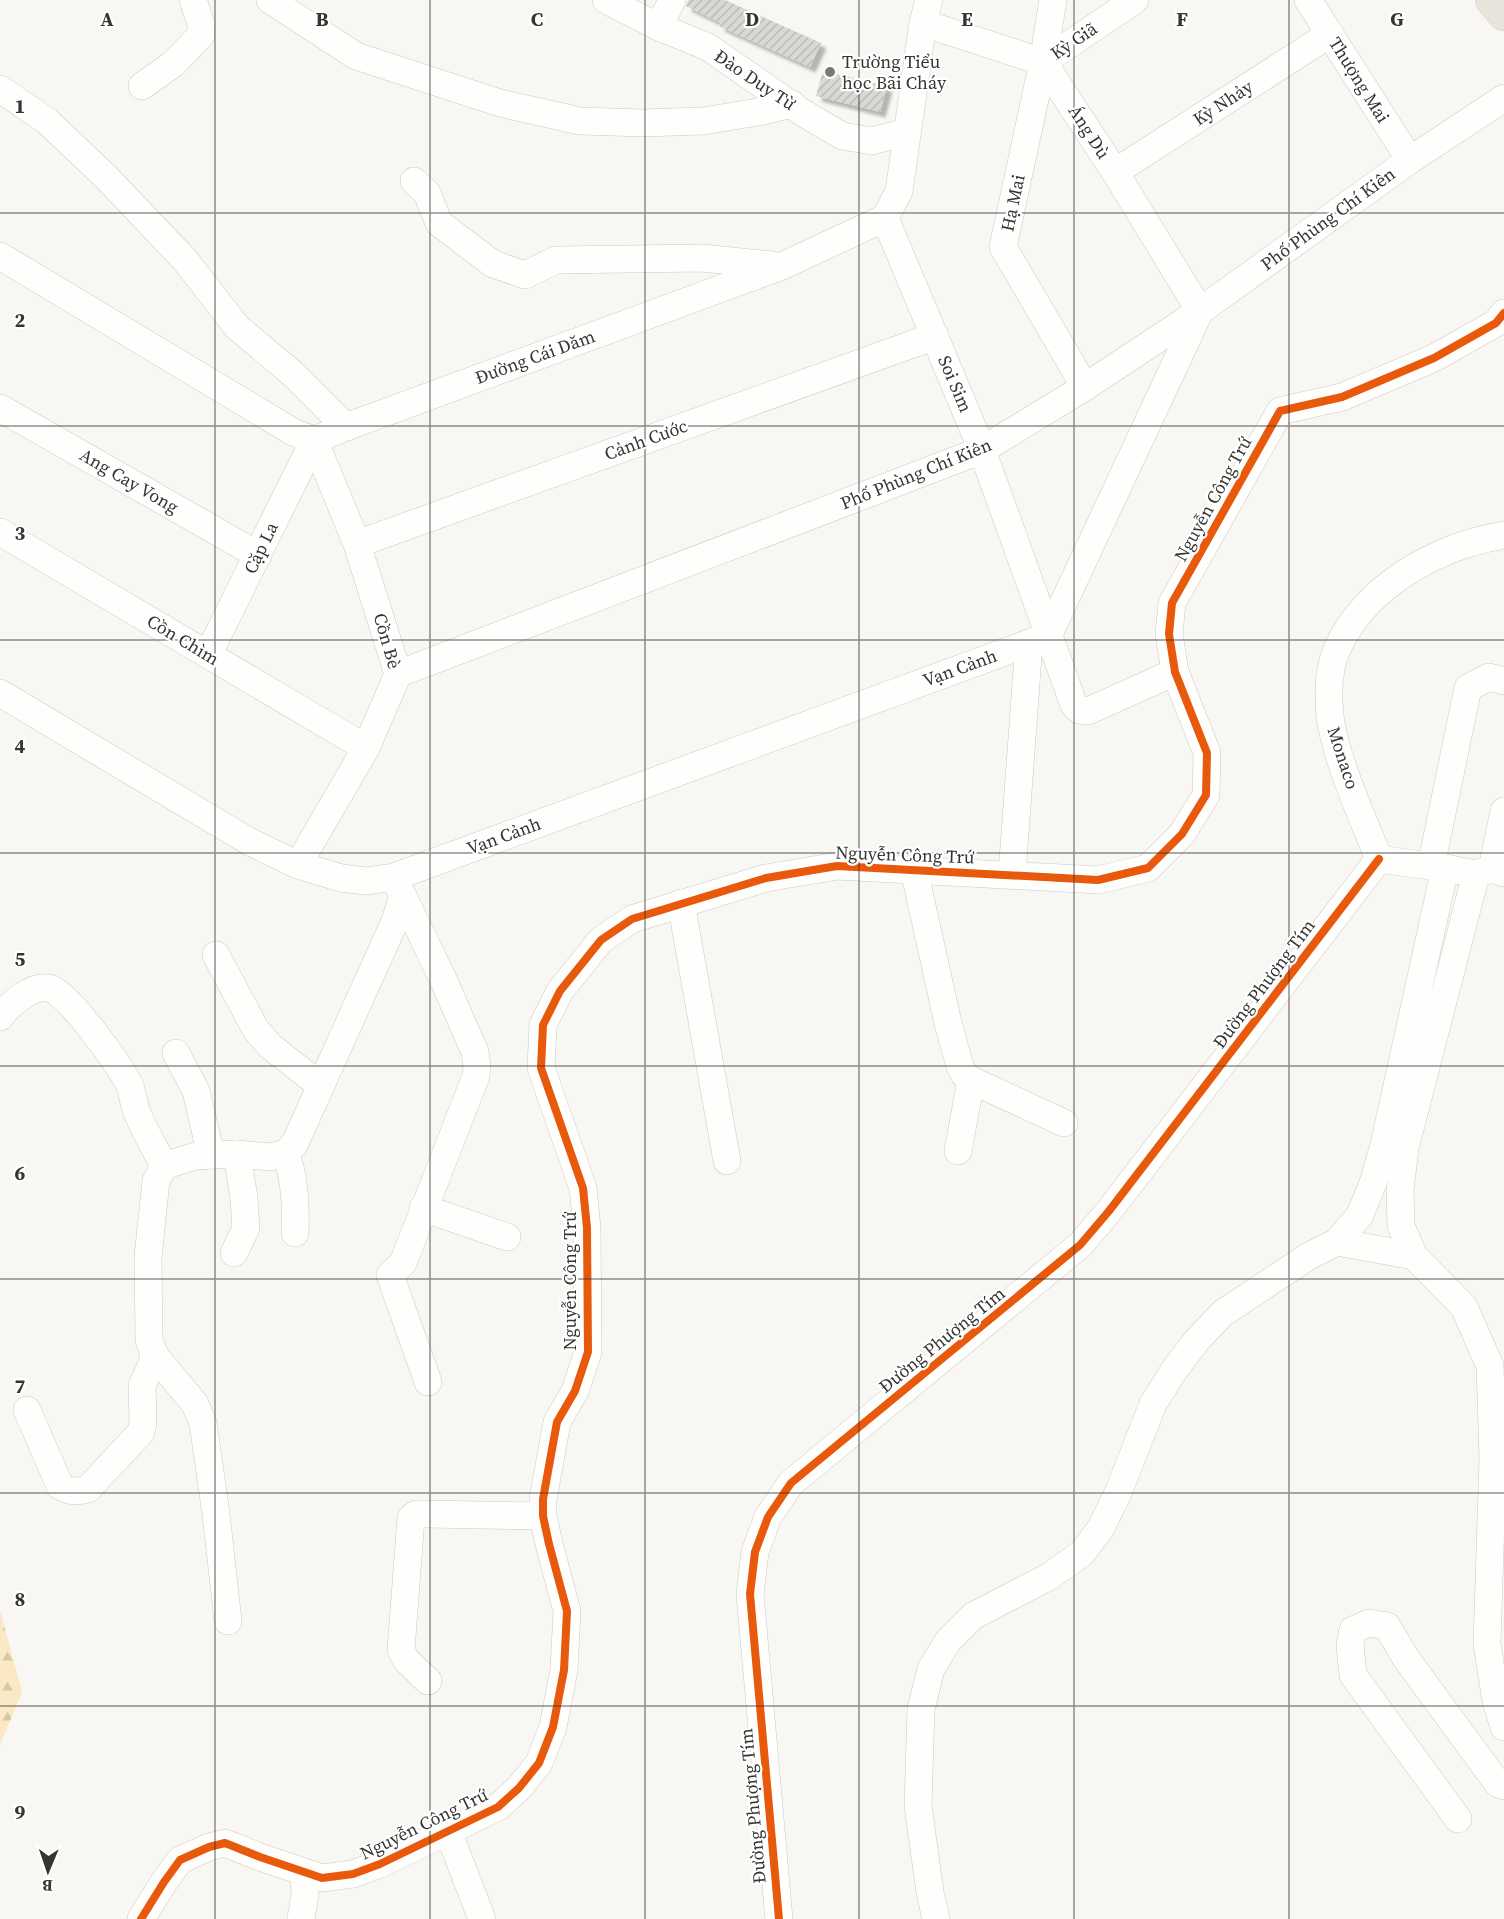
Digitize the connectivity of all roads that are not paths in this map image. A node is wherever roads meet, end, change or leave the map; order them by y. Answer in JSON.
{"nodes":[{"id":1,"x":193,"y":0,"type":"edge"},
{"id":2,"x":270,"y":0,"type":"edge"},
{"id":3,"x":606,"y":0,"type":"edge"},
{"id":4,"x":672,"y":0,"type":"edge"},
{"id":5,"x":1053,"y":0,"type":"edge"},
{"id":6,"x":1135,"y":0,"type":"edge"},
{"id":7,"x":1308,"y":0,"type":"edge"},
{"id":8,"x":926,"y":11,"type":"edge"},
{"id":9,"x":659,"y":27,"type":"junction"},
{"id":10,"x":1330,"y":34,"type":"junction"},
{"id":11,"x":1043,"y":62,"type":"junction"},
{"id":12,"x":142,"y":86,"type":"dead end"},
{"id":13,"x":0,"y":89,"type":"edge"},
{"id":14,"x":1504,"y":98,"type":"edge"},
{"id":15,"x":792,"y":104,"type":"junction"},
{"id":16,"x":906,"y":132,"type":"junction"},
{"id":17,"x":1410,"y":160,"type":"junction"},
{"id":18,"x":1115,"y":172,"type":"junction"},
{"id":19,"x":414,"y":181,"type":"dead end"},
{"id":20,"x":885,"y":218,"type":"junction"},
{"id":21,"x":0,"y":256,"type":"edge"},
{"id":22,"x":782,"y":266,"type":"junction"},
{"id":23,"x":1200,"y":311,"type":"junction"},
{"id":24,"x":1504,"y":313,"type":"edge"},
{"id":25,"x":934,"y":336,"type":"junction"},
{"id":26,"x":1085,"y":387,"type":"junction"},
{"id":27,"x":0,"y":408,"type":"edge"},
{"id":28,"x":346,"y":427,"type":"junction"},
{"id":29,"x":314,"y":440,"type":"junction"},
{"id":30,"x":982,"y":450,"type":"junction"},
{"id":31,"x":0,"y":532,"type":"edge"},
{"id":32,"x":1504,"y":535,"type":"edge"},
{"id":33,"x":357,"y":544,"type":"junction"},
{"id":34,"x":258,"y":555,"type":"junction"},
{"id":35,"x":1039,"y":639,"type":"junction"},
{"id":36,"x":208,"y":655,"type":"junction"},
{"id":37,"x":1175,"y":672,"type":"junction"},
{"id":38,"x":398,"y":674,"type":"junction"},
{"id":39,"x":1504,"y":681,"type":"edge"},
{"id":40,"x":0,"y":693,"type":"edge"},
{"id":41,"x":366,"y":748,"type":"junction"},
{"id":42,"x":1504,"y":811,"type":"edge"},
{"id":43,"x":1379,"y":859,"type":"junction"},
{"id":44,"x":298,"y":865,"type":"junction"},
{"id":45,"x":1438,"y":866,"type":"junction"},
{"id":46,"x":914,"y":870,"type":"junction"},
{"id":47,"x":1490,"y":872,"type":"edge"},
{"id":48,"x":1012,"y":874,"type":"junction"},
{"id":49,"x":398,"y":887,"type":"junction"},
{"id":50,"x":681,"y":903,"type":"junction"},
{"id":51,"x":216,"y":956,"type":"dead end"},
{"id":52,"x":0,"y":1017,"type":"edge"},
{"id":53,"x":176,"y":1053,"type":"dead end"},
{"id":54,"x":971,"y":1080,"type":"junction"},
{"id":55,"x":321,"y":1086,"type":"junction"},
{"id":56,"x":1064,"y":1123,"type":"dead end"},
{"id":57,"x":958,"y":1151,"type":"dead end"},
{"id":58,"x":286,"y":1153,"type":"junction"},
{"id":59,"x":224,"y":1155,"type":"junction"},
{"id":60,"x":727,"y":1161,"type":"dead end"},
{"id":61,"x":164,"y":1166,"type":"junction"},
{"id":62,"x":423,"y":1208,"type":"junction"},
{"id":63,"x":296,"y":1233,"type":"dead end"},
{"id":64,"x":507,"y":1237,"type":"dead end"},
{"id":65,"x":1337,"y":1242,"type":"junction"},
{"id":66,"x":234,"y":1253,"type":"dead end"},
{"id":67,"x":1414,"y":1256,"type":"junction"},
{"id":68,"x":155,"y":1356,"type":"junction"},
{"id":69,"x":428,"y":1382,"type":"dead end"},
{"id":70,"x":27,"y":1410,"type":"dead end"},
{"id":71,"x":543,"y":1516,"type":"junction"},
{"id":72,"x":228,"y":1621,"type":"dead end"},
{"id":73,"x":428,"y":1681,"type":"dead end"},
{"id":74,"x":1504,"y":1727,"type":"edge"},
{"id":75,"x":1504,"y":1786,"type":"edge"},
{"id":76,"x":1458,"y":1819,"type":"dead end"},
{"id":77,"x":448,"y":1831,"type":"junction"},
{"id":78,"x":304,"y":1872,"type":"junction"},
{"id":79,"x":141,"y":1919,"type":"edge"},
{"id":80,"x":301,"y":1919,"type":"edge"},
{"id":81,"x":482,"y":1919,"type":"edge"},
{"id":82,"x":779,"y":1919,"type":"edge"},
{"id":83,"x":936,"y":1919,"type":"edge"}],
"edges":[{"from":1,"to":12,"type":"street"},
{"from":2,"to":15,"type":"street"},
{"from":3,"to":9,"type":"street","name":"Đào Duy Từ"},
{"from":4,"to":9,"type":"street"},
{"from":5,"to":11,"type":"street","name":"Hạ Mai"},
{"from":6,"to":11,"type":"street","name":"Kỳ Giã"},
{"from":7,"to":10,"type":"street","name":"Thượng Mai"},
{"from":8,"to":11,"type":"street"},
{"from":8,"to":16,"type":"street"},
{"from":9,"to":15,"type":"street","name":"Đào Duy Từ"},
{"from":10,"to":17,"type":"street","name":"Thượng Mai"},
{"from":10,"to":18,"type":"street","name":"Kỳ Nhảy"},
{"from":11,"to":18,"type":"street","name":"Áng Dù"},
{"from":11,"to":26,"type":"street","name":"Hạ Mai"},
{"from":13,"to":28,"type":"street"},
{"from":14,"to":17,"type":"street","name":"Phố Phùng Chí Kiên"},
{"from":15,"to":16,"type":"street","name":"Đào Duy Từ"},
{"from":16,"to":20,"type":"street"},
{"from":17,"to":23,"type":"street","name":"Phố Phùng Chí Kiên"},
{"from":18,"to":23,"type":"street","name":"Áng Dù"},
{"from":19,"to":22,"type":"street"},
{"from":20,"to":22,"type":"street","name":"Đường Cái Dăm"},
{"from":20,"to":25,"type":"street","name":"Soi Sim"},
{"from":21,"to":29,"type":"street"},
{"from":22,"to":28,"type":"street","name":"Đường Cái Dăm"},
{"from":23,"to":26,"type":"street","name":"Phố Phùng Chí Kiên"},
{"from":23,"to":35,"type":"street"},
{"from":24,"to":37,"type":"street","name":"Nguyễn Công Trứ"},
{"from":25,"to":30,"type":"street","name":"Soi Sim"},
{"from":25,"to":33,"type":"street","name":"Cảnh Cước"},
{"from":26,"to":30,"type":"street","name":"Phố Phùng Chí Kiên"},
{"from":27,"to":34,"type":"street","name":"Ang Cay Vong"},
{"from":28,"to":29,"type":"street","name":"Đường Cái Dăm"},
{"from":29,"to":33,"type":"street","name":"Cồn Bè"},
{"from":29,"to":34,"type":"street","name":"Cặp La"},
{"from":30,"to":35,"type":"street","name":"Soi Sim"},
{"from":30,"to":38,"type":"street","name":"Phố Phùng Chí Kiên"},
{"from":31,"to":36,"type":"street","name":"Cồn Chìm"},
{"from":32,"to":43,"type":"street","name":"Monaco"},
{"from":33,"to":38,"type":"street","name":"Cồn Bè"},
{"from":34,"to":36,"type":"street","name":"Cặp La"},
{"from":35,"to":37,"type":"street","name":"Soi Sim"},
{"from":35,"to":48,"type":"street"},
{"from":35,"to":49,"type":"street","name":"Vạn Cảnh"},
{"from":36,"to":41,"type":"street","name":"Cồn Chìm"},
{"from":37,"to":48,"type":"street","name":"Nguyễn Công Trứ"},
{"from":38,"to":41,"type":"street","name":"Cồn Bè"},
{"from":39,"to":45,"type":"street"},
{"from":40,"to":44,"type":"street","name":"Vạn Cảnh"},
{"from":41,"to":44,"type":"street","name":"Cồn Bè"},
{"from":42,"to":47,"type":"street"},
{"from":43,"to":45,"type":"street"},
{"from":43,"to":82,"type":"street","name":"Đường Phượng Tím"},
{"from":44,"to":49,"type":"street","name":"Vạn Cảnh"},
{"from":45,"to":47,"type":"street"},
{"from":45,"to":65,"type":"street"},
{"from":46,"to":48,"type":"street","name":"Nguyễn Công Trứ"},
{"from":46,"to":50,"type":"street","name":"Nguyễn Công Trứ"},
{"from":46,"to":54,"type":"street"},
{"from":47,"to":67,"type":"street"},
{"from":49,"to":55,"type":"street"},
{"from":49,"to":62,"type":"street"},
{"from":50,"to":60,"type":"street"},
{"from":50,"to":71,"type":"street","name":"Nguyễn Công Trứ"},
{"from":51,"to":55,"type":"street"},
{"from":52,"to":61,"type":"street"},
{"from":53,"to":59,"type":"street"},
{"from":54,"to":56,"type":"street"},
{"from":54,"to":57,"type":"street"},
{"from":55,"to":58,"type":"street"},
{"from":58,"to":59,"type":"street"},
{"from":58,"to":63,"type":"street"},
{"from":59,"to":61,"type":"street"},
{"from":59,"to":66,"type":"street"},
{"from":61,"to":68,"type":"street"},
{"from":62,"to":64,"type":"street"},
{"from":62,"to":69,"type":"street"},
{"from":65,"to":67,"type":"street"},
{"from":65,"to":83,"type":"street"},
{"from":67,"to":74,"type":"street"},
{"from":68,"to":70,"type":"street"},
{"from":68,"to":72,"type":"street"},
{"from":71,"to":73,"type":"street"},
{"from":71,"to":77,"type":"street","name":"Nguyễn Công Trứ"},
{"from":75,"to":76,"type":"street"},
{"from":77,"to":78,"type":"street","name":"Nguyễn Công Trứ"},
{"from":77,"to":81,"type":"street"},
{"from":78,"to":79,"type":"street","name":"Nguyễn Công Trứ"},
{"from":78,"to":80,"type":"street"}]}
